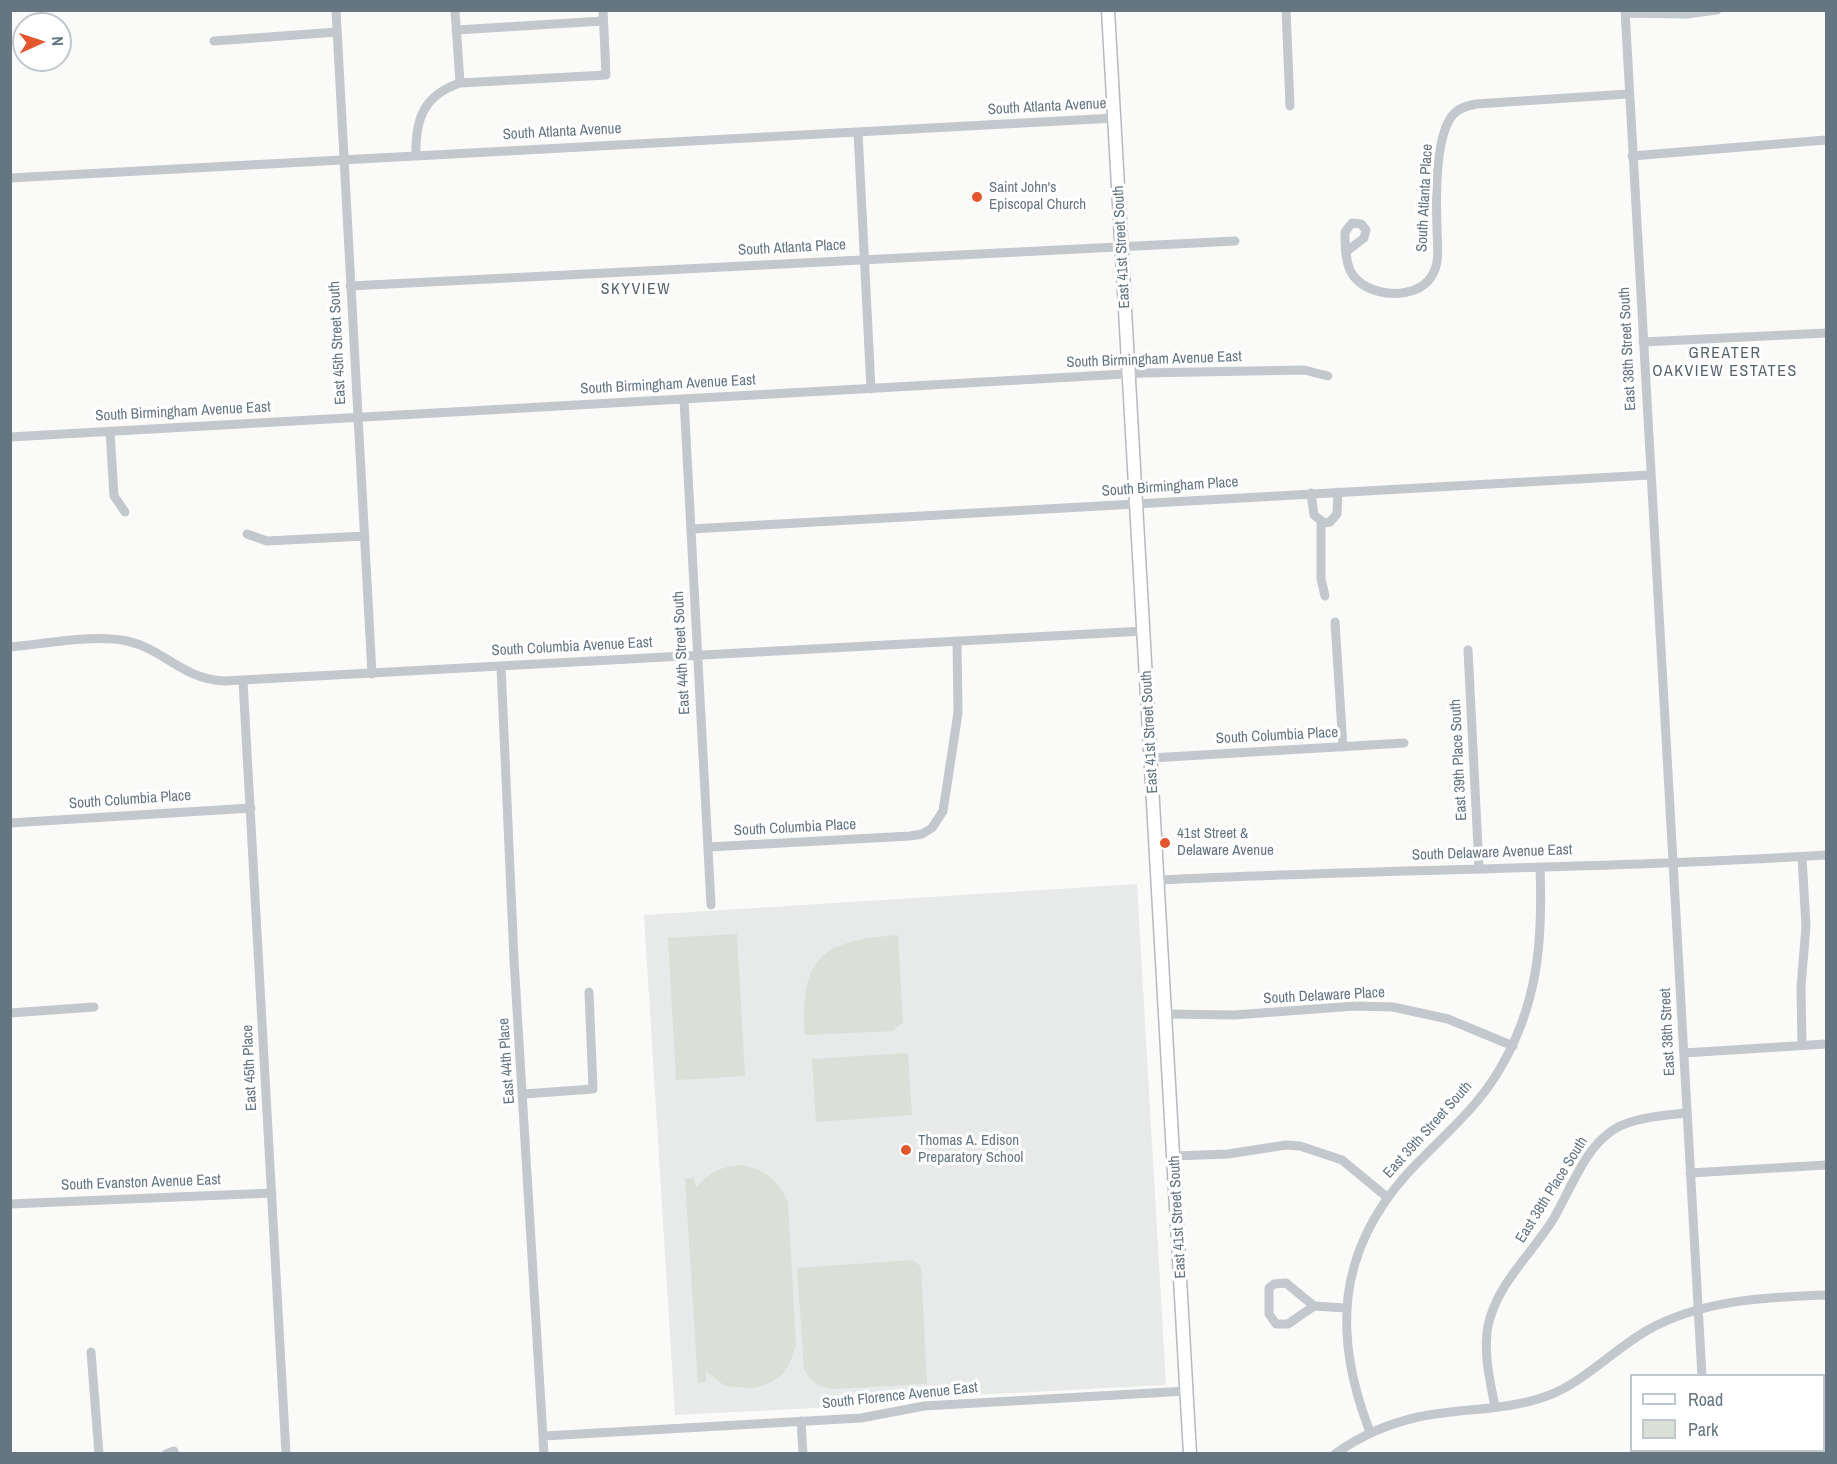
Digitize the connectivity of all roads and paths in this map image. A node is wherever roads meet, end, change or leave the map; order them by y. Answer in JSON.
{"nodes":[{"id":1,"x":336,"y":10,"type":"edge"},
{"id":2,"x":455,"y":10,"type":"edge"},
{"id":3,"x":603,"y":10,"type":"edge"},
{"id":4,"x":1108,"y":10,"type":"edge"},
{"id":5,"x":1286,"y":10,"type":"edge"},
{"id":6,"x":1717,"y":10,"type":"edge"},
{"id":7,"x":1625,"y":12,"type":"edge"},
{"id":8,"x":603,"y":21,"type":"junction"},
{"id":9,"x":456,"y":30,"type":"junction"},
{"id":10,"x":337,"y":33,"type":"junction"},
{"id":11,"x":213,"y":41,"type":"dead end"},
{"id":12,"x":460,"y":83,"type":"junction"},
{"id":13,"x":1628,"y":94,"type":"junction"},
{"id":14,"x":1290,"y":106,"type":"dead end"},
{"id":15,"x":1115,"y":118,"type":"junction"},
{"id":16,"x":858,"y":132,"type":"junction"},
{"id":17,"x":1827,"y":140,"type":"edge"},
{"id":18,"x":416,"y":155,"type":"junction"},
{"id":19,"x":1632,"y":156,"type":"junction"},
{"id":20,"x":344,"y":160,"type":"junction"},
{"id":21,"x":10,"y":178,"type":"edge"},
{"id":22,"x":1235,"y":241,"type":"dead end"},
{"id":23,"x":1122,"y":247,"type":"junction"},
{"id":24,"x":1347,"y":251,"type":"dead end"},
{"id":25,"x":864,"y":260,"type":"junction"},
{"id":26,"x":350,"y":286,"type":"junction"},
{"id":27,"x":1827,"y":333,"type":"edge"},
{"id":28,"x":1643,"y":342,"type":"junction"},
{"id":29,"x":1129,"y":374,"type":"junction"},
{"id":30,"x":1328,"y":376,"type":"dead end"},
{"id":31,"x":871,"y":389,"type":"junction"},
{"id":32,"x":684,"y":399,"type":"junction"},
{"id":33,"x":358,"y":417,"type":"junction"},
{"id":34,"x":110,"y":431,"type":"junction"},
{"id":35,"x":10,"y":436,"type":"edge"},
{"id":36,"x":1650,"y":475,"type":"junction"},
{"id":37,"x":1338,"y":492,"type":"junction"},
{"id":38,"x":1311,"y":493,"type":"junction"},
{"id":39,"x":1136,"y":504,"type":"junction"},
{"id":40,"x":125,"y":512,"type":"dead end"},
{"id":41,"x":1321,"y":522,"type":"junction"},
{"id":42,"x":691,"y":529,"type":"junction"},
{"id":43,"x":247,"y":534,"type":"dead end"},
{"id":44,"x":366,"y":536,"type":"junction"},
{"id":45,"x":1326,"y":596,"type":"dead end"},
{"id":46,"x":1335,"y":622,"type":"dead end"},
{"id":47,"x":1144,"y":631,"type":"junction"},
{"id":48,"x":957,"y":641,"type":"junction"},
{"id":49,"x":10,"y":647,"type":"edge"},
{"id":50,"x":1468,"y":650,"type":"dead end"},
{"id":51,"x":697,"y":655,"type":"junction"},
{"id":52,"x":501,"y":666,"type":"junction"},
{"id":53,"x":372,"y":674,"type":"junction"},
{"id":54,"x":243,"y":681,"type":"junction"},
{"id":55,"x":1664,"y":686,"type":"joint"},
{"id":56,"x":1404,"y":743,"type":"dead end"},
{"id":57,"x":1343,"y":747,"type":"junction"},
{"id":58,"x":1151,"y":758,"type":"junction"},
{"id":59,"x":250,"y":807,"type":"junction"},
{"id":60,"x":10,"y":823,"type":"edge"},
{"id":61,"x":709,"y":848,"type":"junction"},
{"id":62,"x":1827,"y":855,"type":"edge"},
{"id":63,"x":1802,"y":857,"type":"junction"},
{"id":64,"x":1673,"y":861,"type":"junction"},
{"id":65,"x":1540,"y":867,"type":"junction"},
{"id":66,"x":1479,"y":868,"type":"junction"},
{"id":67,"x":1159,"y":880,"type":"junction"},
{"id":68,"x":711,"y":905,"type":"dead end"},
{"id":69,"x":589,"y":992,"type":"dead end"},
{"id":70,"x":94,"y":1008,"type":"dead end"},
{"id":71,"x":10,"y":1013,"type":"edge"},
{"id":72,"x":1167,"y":1014,"type":"junction"},
{"id":73,"x":1827,"y":1044,"type":"edge"},
{"id":74,"x":1802,"y":1045,"type":"junction"},
{"id":75,"x":1513,"y":1046,"type":"junction"},
{"id":76,"x":1684,"y":1053,"type":"junction"},
{"id":77,"x":524,"y":1094,"type":"junction"},
{"id":78,"x":1687,"y":1113,"type":"junction"},
{"id":79,"x":1174,"y":1156,"type":"junction"},
{"id":80,"x":1827,"y":1165,"type":"edge"},
{"id":81,"x":1690,"y":1173,"type":"junction"},
{"id":82,"x":272,"y":1193,"type":"junction"},
{"id":83,"x":1388,"y":1198,"type":"junction"},
{"id":84,"x":10,"y":1204,"type":"edge"},
{"id":85,"x":1827,"y":1295,"type":"edge"},
{"id":86,"x":1314,"y":1306,"type":"junction"},
{"id":87,"x":1346,"y":1308,"type":"junction"},
{"id":88,"x":1697,"y":1310,"type":"junction"},
{"id":89,"x":91,"y":1352,"type":"dead end"},
{"id":90,"x":1702,"y":1374,"type":"edge"},
{"id":91,"x":1187,"y":1391,"type":"junction"},
{"id":92,"x":1495,"y":1407,"type":"junction"},
{"id":93,"x":801,"y":1421,"type":"junction"},
{"id":94,"x":1370,"y":1432,"type":"junction"},
{"id":95,"x":544,"y":1436,"type":"junction"},
{"id":96,"x":99,"y":1454,"type":"edge"},
{"id":97,"x":286,"y":1454,"type":"edge"},
{"id":98,"x":544,"y":1454,"type":"edge"},
{"id":99,"x":803,"y":1454,"type":"edge"},
{"id":100,"x":1190,"y":1454,"type":"edge"},
{"id":101,"x":1335,"y":1454,"type":"edge"}],
"edges":[{"from":1,"to":10,"type":"street","name":"East 45th Street South"},
{"from":2,"to":9,"type":"street"},
{"from":3,"to":8,"type":"street"},
{"from":4,"to":15,"type":"main road","name":"East 41st Street South"},
{"from":5,"to":14,"type":"street"},
{"from":6,"to":7,"type":"street"},
{"from":7,"to":13,"type":"street","name":"East 38th Street South"},
{"from":8,"to":9,"type":"street"},
{"from":8,"to":12,"type":"street"},
{"from":9,"to":12,"type":"street"},
{"from":10,"to":11,"type":"street"},
{"from":10,"to":20,"type":"street","name":"East 45th Street South"},
{"from":12,"to":18,"type":"street"},
{"from":13,"to":19,"type":"street","name":"East 38th Street South"},
{"from":13,"to":24,"type":"street","name":"South Atlanta Place"},
{"from":15,"to":16,"type":"street","name":"South Atlanta Avenue"},
{"from":15,"to":23,"type":"main road","name":"East 41st Street South"},
{"from":16,"to":18,"type":"street","name":"South Atlanta Avenue"},
{"from":16,"to":25,"type":"street"},
{"from":17,"to":19,"type":"street"},
{"from":18,"to":20,"type":"street","name":"South Atlanta Avenue"},
{"from":19,"to":28,"type":"street","name":"East 38th Street South"},
{"from":20,"to":21,"type":"street","name":"South Atlanta Avenue"},
{"from":20,"to":26,"type":"street","name":"East 45th Street South"},
{"from":22,"to":23,"type":"street","name":"South Atlanta Place"},
{"from":23,"to":25,"type":"street","name":"South Atlanta Place"},
{"from":23,"to":29,"type":"main road","name":"East 41st Street South"},
{"from":25,"to":26,"type":"street","name":"South Atlanta Place"},
{"from":25,"to":31,"type":"street"},
{"from":26,"to":33,"type":"street","name":"East 45th Street South"},
{"from":27,"to":28,"type":"street"},
{"from":28,"to":36,"type":"street","name":"East 38th Street South"},
{"from":29,"to":30,"type":"street","name":"South Birmingham Avenue East"},
{"from":29,"to":31,"type":"street","name":"South Birmingham Avenue East"},
{"from":29,"to":39,"type":"main road","name":"East 41st Street South"},
{"from":31,"to":32,"type":"street","name":"South Birmingham Avenue East"},
{"from":32,"to":33,"type":"street","name":"South Birmingham Avenue East"},
{"from":32,"to":42,"type":"street","name":"East 44th Street South"},
{"from":33,"to":34,"type":"street","name":"South Birmingham Avenue East"},
{"from":33,"to":44,"type":"street","name":"East 45th Street South"},
{"from":34,"to":35,"type":"street","name":"South Birmingham Avenue East"},
{"from":34,"to":40,"type":"street"},
{"from":36,"to":37,"type":"street","name":"South Birmingham Place"},
{"from":36,"to":55,"type":"street","name":"East 38th Street South"},
{"from":37,"to":38,"type":"street","name":"South Birmingham Place"},
{"from":37,"to":41,"type":"street"},
{"from":38,"to":39,"type":"street","name":"South Birmingham Place"},
{"from":38,"to":41,"type":"street"},
{"from":39,"to":42,"type":"street","name":"South Birmingham Place"},
{"from":39,"to":47,"type":"main road","name":"East 41st Street South"},
{"from":41,"to":45,"type":"street"},
{"from":42,"to":51,"type":"street","name":"East 44th Street South"},
{"from":43,"to":44,"type":"street"},
{"from":44,"to":53,"type":"street","name":"East 45th Street South"},
{"from":46,"to":57,"type":"street"},
{"from":47,"to":48,"type":"street","name":"South Columbia Avenue East"},
{"from":47,"to":58,"type":"main road","name":"East 41st Street South"},
{"from":48,"to":51,"type":"street","name":"South Columbia Avenue East"},
{"from":48,"to":61,"type":"street","name":"South Columbia Place"},
{"from":49,"to":54,"type":"street","name":"South Columbia Avenue East"},
{"from":50,"to":66,"type":"street","name":"East 39th Place South"},
{"from":51,"to":52,"type":"street","name":"South Columbia Avenue East"},
{"from":51,"to":61,"type":"street","name":"East 44th Street South"},
{"from":52,"to":53,"type":"street","name":"South Columbia Avenue East"},
{"from":52,"to":77,"type":"street","name":"East 44th Place"},
{"from":53,"to":54,"type":"street","name":"South Columbia Avenue East"},
{"from":54,"to":59,"type":"street","name":"East 45th Place"},
{"from":55,"to":64,"type":"street","name":"East 38th Street"},
{"from":56,"to":57,"type":"street","name":"South Columbia Place"},
{"from":57,"to":58,"type":"street","name":"South Columbia Place"},
{"from":58,"to":67,"type":"main road","name":"East 41st Street South"},
{"from":59,"to":60,"type":"street","name":"South Columbia Place"},
{"from":59,"to":82,"type":"street","name":"East 45th Place"},
{"from":61,"to":68,"type":"street","name":"East 44th Street South"},
{"from":62,"to":63,"type":"street","name":"South Delaware Avenue East"},
{"from":63,"to":64,"type":"street","name":"South Delaware Avenue East"},
{"from":63,"to":74,"type":"street"},
{"from":64,"to":65,"type":"street","name":"South Delaware Avenue East"},
{"from":64,"to":76,"type":"street","name":"East 38th Street"},
{"from":65,"to":66,"type":"street","name":"South Delaware Avenue East"},
{"from":65,"to":75,"type":"street","name":"East 39th Street South"},
{"from":66,"to":67,"type":"street","name":"South Delaware Avenue East"},
{"from":67,"to":72,"type":"main road","name":"East 41st Street South"},
{"from":69,"to":77,"type":"street"},
{"from":70,"to":71,"type":"street"},
{"from":72,"to":75,"type":"street","name":"South Delaware Place"},
{"from":72,"to":79,"type":"main road","name":"East 41st Street South"},
{"from":73,"to":74,"type":"street"},
{"from":74,"to":76,"type":"street"},
{"from":75,"to":83,"type":"street","name":"East 39th Street South"},
{"from":76,"to":78,"type":"street","name":"East 38th Street"},
{"from":77,"to":95,"type":"street","name":"East 44th Place"},
{"from":78,"to":81,"type":"street","name":"East 38th Street"},
{"from":78,"to":92,"type":"street","name":"East 38th Place South"},
{"from":79,"to":83,"type":"street"},
{"from":79,"to":91,"type":"main road","name":"East 41st Street South"},
{"from":80,"to":81,"type":"street"},
{"from":81,"to":88,"type":"street","name":"East 38th Street"},
{"from":82,"to":84,"type":"street","name":"South Evanston Avenue East"},
{"from":82,"to":97,"type":"street","name":"East 45th Place"},
{"from":83,"to":87,"type":"street","name":"East 39th Street South"},
{"from":85,"to":88,"type":"street"},
{"from":86,"to":86,"type":"street"},
{"from":86,"to":87,"type":"street"},
{"from":87,"to":94,"type":"street","name":"East 39th Street South"},
{"from":88,"to":90,"type":"street","name":"East 38th Street"},
{"from":88,"to":92,"type":"street"},
{"from":89,"to":96,"type":"street"},
{"from":91,"to":93,"type":"street","name":"South Florence Avenue East"},
{"from":91,"to":100,"type":"main road","name":"East 41st Street South"},
{"from":92,"to":94,"type":"street"},
{"from":93,"to":95,"type":"street","name":"South Florence Avenue East"},
{"from":93,"to":99,"type":"street"},
{"from":94,"to":101,"type":"street"},
{"from":95,"to":98,"type":"street","name":"East 44th Place"}]}
